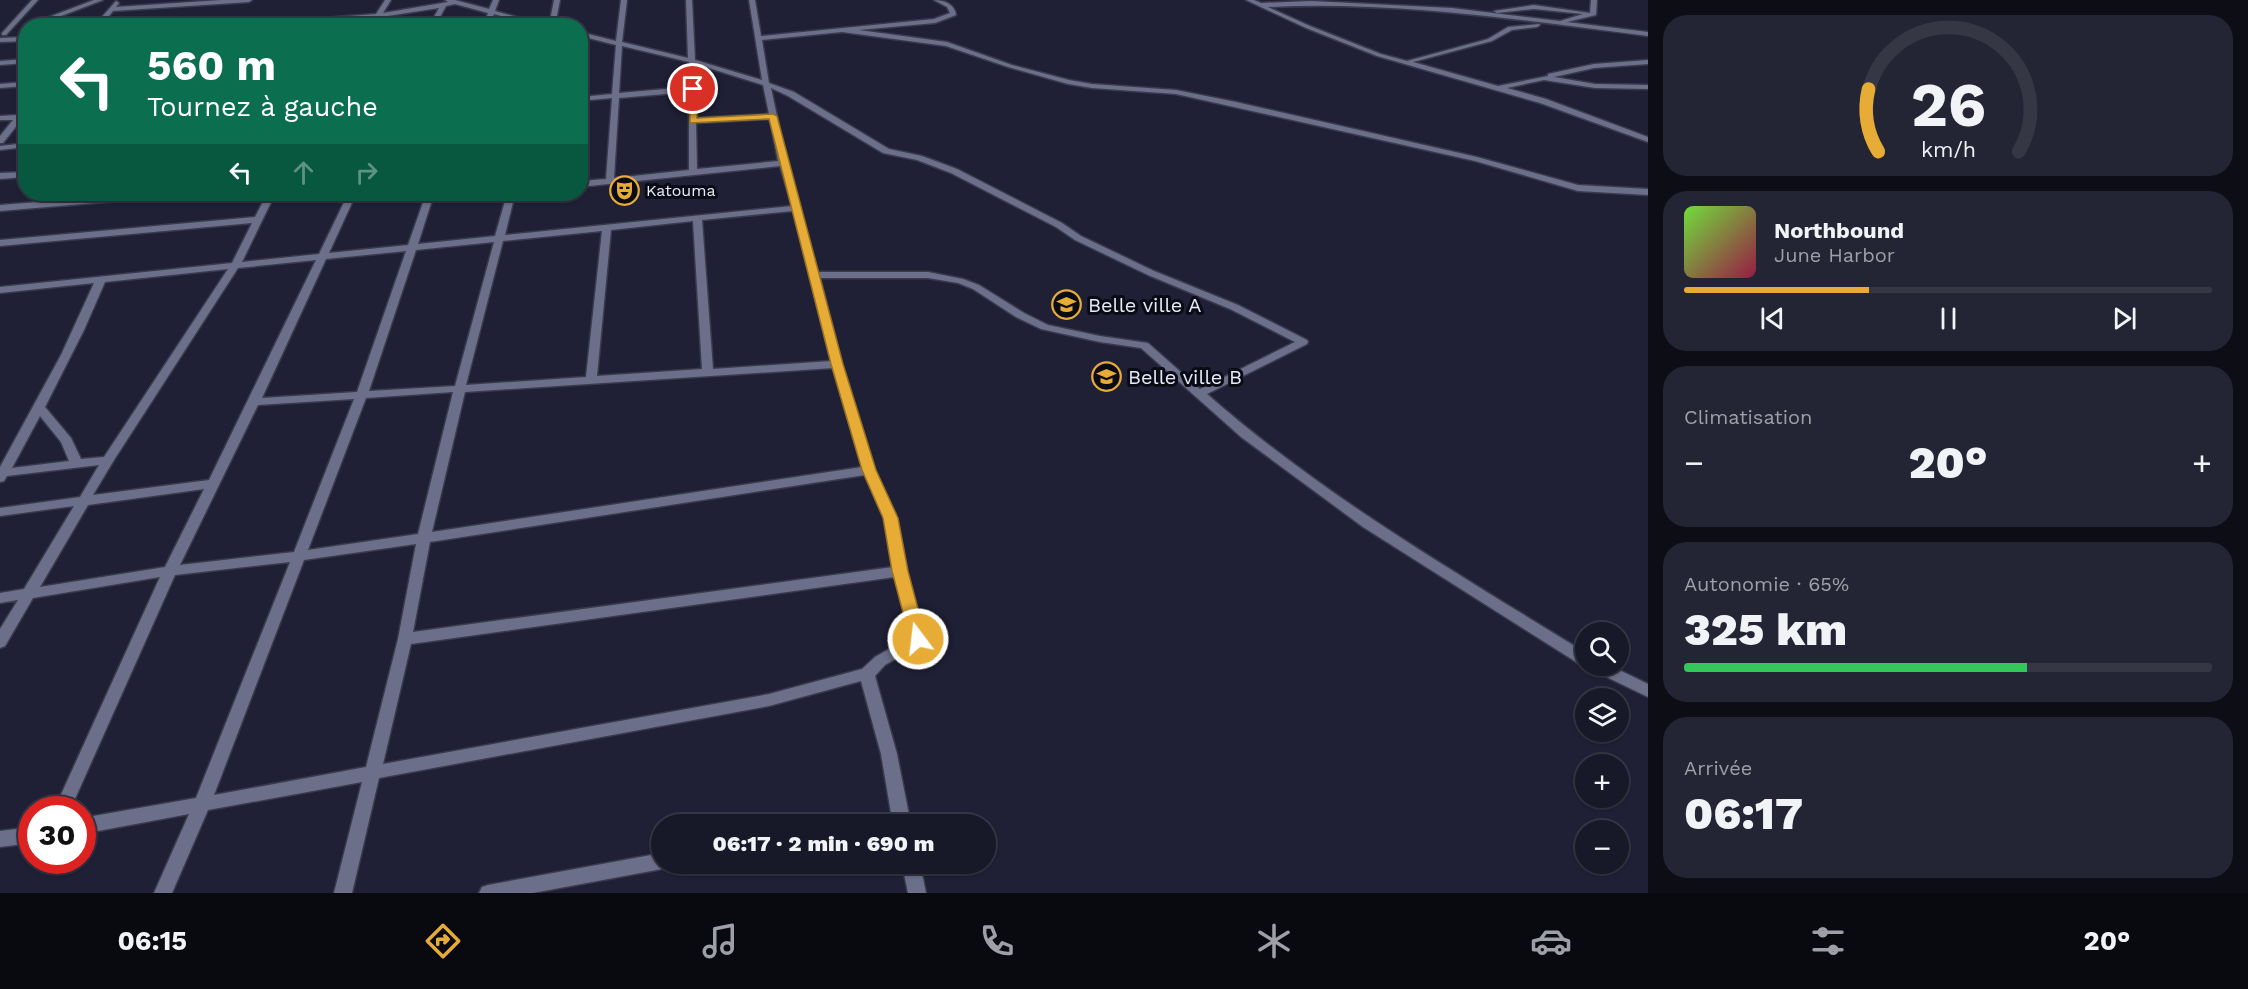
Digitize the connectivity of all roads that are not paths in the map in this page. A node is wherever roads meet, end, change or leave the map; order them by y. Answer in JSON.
{"nodes":[{"id":1,"x":35,"y":0,"type":"edge"},
{"id":2,"x":100,"y":0,"type":"edge"},
{"id":3,"x":118,"y":0,"type":"edge"},
{"id":4,"x":249,"y":0,"type":"edge"},
{"id":5,"x":388,"y":0,"type":"edge"},
{"id":6,"x":496,"y":0,"type":"edge"},
{"id":7,"x":557,"y":0,"type":"edge"},
{"id":8,"x":624,"y":0,"type":"edge"},
{"id":9,"x":689,"y":0,"type":"edge"},
{"id":10,"x":752,"y":0,"type":"edge"},
{"id":11,"x":937,"y":0,"type":"edge"},
{"id":12,"x":1249,"y":0,"type":"edge"},
{"id":13,"x":1594,"y":0,"type":"edge"},
{"id":14,"x":445,"y":3,"type":"edge"},
{"id":15,"x":1260,"y":5,"type":"junction"},
{"id":16,"x":111,"y":9,"type":"junction"},
{"id":17,"x":491,"y":10,"type":"junction"},
{"id":18,"x":1487,"y":13,"type":"junction"},
{"id":19,"x":380,"y":14,"type":"junction"},
{"id":20,"x":1594,"y":14,"type":"junction"},
{"id":21,"x":18,"y":18,"type":"edge"},
{"id":22,"x":18,"y":18,"type":"edge"},
{"id":23,"x":49,"y":18,"type":"edge"},
{"id":24,"x":104,"y":18,"type":"edge"},
{"id":25,"x":326,"y":18,"type":"edge"},
{"id":26,"x":377,"y":18,"type":"edge"},
{"id":27,"x":437,"y":18,"type":"edge"},
{"id":28,"x":488,"y":18,"type":"edge"},
{"id":29,"x":518,"y":18,"type":"edge"},
{"id":30,"x":554,"y":18,"type":"edge"},
{"id":31,"x":1552,"y":23,"type":"junction"},
{"id":32,"x":18,"y":30,"type":"edge"},
{"id":33,"x":841,"y":30,"type":"junction"},
{"id":34,"x":588,"y":36,"type":"edge"},
{"id":35,"x":1,"y":37,"type":"edge"},
{"id":36,"x":18,"y":38,"type":"edge"},
{"id":37,"x":758,"y":38,"type":"junction"},
{"id":38,"x":1646,"y":38,"type":"edge"},
{"id":39,"x":619,"y":43,"type":"junction"},
{"id":40,"x":18,"y":62,"type":"edge"},
{"id":41,"x":692,"y":62,"type":"junction"},
{"id":42,"x":1408,"y":62,"type":"junction"},
{"id":43,"x":1648,"y":62,"type":"edge"},
{"id":44,"x":0,"y":63,"type":"edge"},
{"id":45,"x":1544,"y":78,"type":"junction"},
{"id":46,"x":766,"y":84,"type":"junction"},
{"id":47,"x":18,"y":85,"type":"edge"},
{"id":48,"x":0,"y":86,"type":"edge"},
{"id":49,"x":1648,"y":87,"type":"edge"},
{"id":50,"x":1497,"y":88,"type":"junction"},
{"id":51,"x":693,"y":89,"type":"junction"},
{"id":52,"x":616,"y":96,"type":"junction"},
{"id":53,"x":588,"y":98,"type":"edge"},
{"id":54,"x":773,"y":116,"type":"junction"},
{"id":55,"x":18,"y":117,"type":"edge"},
{"id":56,"x":0,"y":118,"type":"edge"},
{"id":57,"x":18,"y":121,"type":"edge"},
{"id":58,"x":693,"y":121,"type":"junction"},
{"id":59,"x":1648,"y":140,"type":"edge"},
{"id":60,"x":0,"y":141,"type":"edge"},
{"id":61,"x":18,"y":147,"type":"edge"},
{"id":62,"x":0,"y":148,"type":"edge"},
{"id":63,"x":783,"y":163,"type":"junction"},
{"id":64,"x":693,"y":172,"type":"junction"},
{"id":65,"x":18,"y":175,"type":"edge"},
{"id":66,"x":0,"y":176,"type":"edge"},
{"id":67,"x":610,"y":182,"type":"junction"},
{"id":68,"x":588,"y":183,"type":"edge"},
{"id":69,"x":1648,"y":192,"type":"edge"},
{"id":70,"x":82,"y":201,"type":"edge"},
{"id":71,"x":267,"y":201,"type":"edge"},
{"id":72,"x":349,"y":201,"type":"edge"},
{"id":73,"x":428,"y":201,"type":"edge"},
{"id":74,"x":509,"y":201,"type":"edge"},
{"id":75,"x":0,"y":208,"type":"edge"},
{"id":76,"x":797,"y":208,"type":"junction"},
{"id":77,"x":697,"y":218,"type":"junction"},
{"id":78,"x":256,"y":220,"type":"junction"},
{"id":79,"x":607,"y":227,"type":"junction"},
{"id":80,"x":500,"y":238,"type":"junction"},
{"id":81,"x":0,"y":243,"type":"edge"},
{"id":82,"x":413,"y":247,"type":"junction"},
{"id":83,"x":324,"y":256,"type":"junction"},
{"id":84,"x":236,"y":264,"type":"junction"},
{"id":85,"x":815,"y":275,"type":"junction"},
{"id":86,"x":102,"y":279,"type":"junction"},
{"id":87,"x":0,"y":290,"type":"edge"},
{"id":88,"x":837,"y":364,"type":"junction"},
{"id":89,"x":708,"y":372,"type":"junction"},
{"id":90,"x":591,"y":379,"type":"junction"},
{"id":91,"x":460,"y":387,"type":"junction"},
{"id":92,"x":362,"y":394,"type":"junction"},
{"id":93,"x":1198,"y":394,"type":"junction"},
{"id":94,"x":254,"y":402,"type":"junction"},
{"id":95,"x":40,"y":408,"type":"junction"},
{"id":96,"x":108,"y":460,"type":"junction"},
{"id":97,"x":76,"y":463,"type":"junction"},
{"id":98,"x":869,"y":470,"type":"junction"},
{"id":99,"x":1,"y":475,"type":"edge"},
{"id":100,"x":212,"y":484,"type":"junction"},
{"id":101,"x":83,"y":501,"type":"junction"},
{"id":102,"x":0,"y":512,"type":"edge"},
{"id":103,"x":424,"y":538,"type":"junction"},
{"id":104,"x":298,"y":556,"type":"junction"},
{"id":105,"x":170,"y":571,"type":"junction"},
{"id":106,"x":900,"y":571,"type":"junction"},
{"id":107,"x":29,"y":594,"type":"junction"},
{"id":108,"x":0,"y":598,"type":"edge"},
{"id":109,"x":405,"y":639,"type":"junction"},
{"id":110,"x":0,"y":642,"type":"edge"},
{"id":111,"x":1575,"y":654,"type":"edge"},
{"id":112,"x":867,"y":674,"type":"junction"},
{"id":113,"x":1617,"y":676,"type":"edge"},
{"id":114,"x":1648,"y":691,"type":"edge"},
{"id":115,"x":371,"y":775,"type":"junction"},
{"id":116,"x":68,"y":796,"type":"edge"},
{"id":117,"x":201,"y":806,"type":"junction"},
{"id":118,"x":900,"y":814,"type":"edge"},
{"id":119,"x":96,"y":824,"type":"edge"},
{"id":120,"x":18,"y":837,"type":"edge"},
{"id":121,"x":0,"y":839,"type":"edge"},
{"id":122,"x":651,"y":863,"type":"edge"},
{"id":123,"x":913,"y":874,"type":"edge"},
{"id":124,"x":531,"y":889,"type":"edge"},
{"id":125,"x":163,"y":893,"type":"edge"},
{"id":126,"x":343,"y":893,"type":"edge"},
{"id":127,"x":488,"y":893,"type":"edge"},
{"id":128,"x":917,"y":893,"type":"edge"}],
"edges":[{"from":1,"to":21,"type":"street"},
{"from":2,"to":23,"type":"street"},
{"from":3,"to":16,"type":"street"},
{"from":4,"to":16,"type":"street"},
{"from":5,"to":19,"type":"street"},
{"from":6,"to":17,"type":"street"},
{"from":7,"to":30,"type":"street"},
{"from":8,"to":39,"type":"street"},
{"from":9,"to":41,"type":"street"},
{"from":10,"to":37,"type":"street"},
{"from":11,"to":33,"type":"street"},
{"from":12,"to":15,"type":"street"},
{"from":13,"to":20,"type":"street"},
{"from":14,"to":17,"type":"street"},
{"from":14,"to":19,"type":"street"},
{"from":14,"to":27,"type":"street"},
{"from":15,"to":18,"type":"street"},
{"from":15,"to":42,"type":"street"},
{"from":16,"to":24,"type":"street"},
{"from":17,"to":28,"type":"street"},
{"from":17,"to":29,"type":"street"},
{"from":18,"to":20,"type":"street"},
{"from":18,"to":31,"type":"street"},
{"from":19,"to":25,"type":"street"},
{"from":19,"to":26,"type":"street"},
{"from":20,"to":31,"type":"street"},
{"from":22,"to":35,"type":"street"},
{"from":31,"to":38,"type":"street"},
{"from":31,"to":42,"type":"street"},
{"from":32,"to":35,"type":"street"},
{"from":33,"to":37,"type":"street"},
{"from":33,"to":69,"type":"street"},
{"from":34,"to":39,"type":"street"},
{"from":35,"to":36,"type":"street"},
{"from":37,"to":46,"type":"street"},
{"from":39,"to":41,"type":"street"},
{"from":39,"to":52,"type":"street"},
{"from":40,"to":44,"type":"street"},
{"from":41,"to":46,"type":"street"},
{"from":41,"to":51,"type":"street"},
{"from":42,"to":50,"type":"street"},
{"from":43,"to":45,"type":"street"},
{"from":45,"to":49,"type":"street"},
{"from":45,"to":50,"type":"street"},
{"from":46,"to":54,"type":"street"},
{"from":46,"to":93,"type":"street"},
{"from":47,"to":48,"type":"street"},
{"from":50,"to":59,"type":"street"},
{"from":51,"to":52,"type":"street"},
{"from":51,"to":58,"type":"street"},
{"from":52,"to":53,"type":"street"},
{"from":52,"to":67,"type":"street"},
{"from":54,"to":58,"type":"street"},
{"from":54,"to":63,"type":"street"},
{"from":55,"to":56,"type":"street"},
{"from":57,"to":60,"type":"street"},
{"from":58,"to":64,"type":"street"},
{"from":61,"to":62,"type":"street"},
{"from":63,"to":64,"type":"street"},
{"from":63,"to":76,"type":"street"},
{"from":64,"to":67,"type":"street"},
{"from":65,"to":66,"type":"street"},
{"from":67,"to":68,"type":"street"},
{"from":70,"to":75,"type":"street"},
{"from":71,"to":78,"type":"street"},
{"from":72,"to":83,"type":"street"},
{"from":73,"to":82,"type":"street"},
{"from":74,"to":80,"type":"street"},
{"from":76,"to":77,"type":"street"},
{"from":76,"to":85,"type":"street"},
{"from":77,"to":79,"type":"street"},
{"from":77,"to":89,"type":"street"},
{"from":78,"to":81,"type":"street"},
{"from":78,"to":84,"type":"street"},
{"from":79,"to":80,"type":"street"},
{"from":79,"to":90,"type":"street"},
{"from":80,"to":82,"type":"street"},
{"from":80,"to":91,"type":"street"},
{"from":82,"to":83,"type":"street"},
{"from":82,"to":92,"type":"street"},
{"from":83,"to":84,"type":"street"},
{"from":83,"to":94,"type":"street"},
{"from":84,"to":86,"type":"street"},
{"from":84,"to":96,"type":"street"},
{"from":85,"to":88,"type":"street"},
{"from":85,"to":93,"type":"street"},
{"from":86,"to":87,"type":"street"},
{"from":86,"to":95,"type":"street"},
{"from":88,"to":89,"type":"street"},
{"from":88,"to":98,"type":"street"},
{"from":89,"to":90,"type":"street"},
{"from":90,"to":91,"type":"street"},
{"from":91,"to":92,"type":"street"},
{"from":91,"to":103,"type":"street"},
{"from":92,"to":94,"type":"street"},
{"from":92,"to":104,"type":"street"},
{"from":93,"to":111,"type":"street"},
{"from":94,"to":100,"type":"street"},
{"from":95,"to":97,"type":"street"},
{"from":95,"to":99,"type":"street"},
{"from":96,"to":97,"type":"street"},
{"from":96,"to":101,"type":"street"},
{"from":97,"to":99,"type":"street"},
{"from":98,"to":103,"type":"street"},
{"from":98,"to":106,"type":"street"},
{"from":100,"to":101,"type":"street"},
{"from":100,"to":105,"type":"street"},
{"from":101,"to":102,"type":"street"},
{"from":101,"to":107,"type":"street"},
{"from":103,"to":104,"type":"street"},
{"from":103,"to":109,"type":"street"},
{"from":104,"to":105,"type":"street"},
{"from":104,"to":117,"type":"street"},
{"from":105,"to":107,"type":"street"},
{"from":105,"to":116,"type":"street"},
{"from":106,"to":109,"type":"street"},
{"from":106,"to":112,"type":"street"},
{"from":107,"to":108,"type":"street"},
{"from":107,"to":110,"type":"street"},
{"from":109,"to":115,"type":"street"},
{"from":112,"to":115,"type":"street"},
{"from":112,"to":118,"type":"street"},
{"from":113,"to":114,"type":"street"},
{"from":115,"to":117,"type":"street"},
{"from":115,"to":126,"type":"street"},
{"from":117,"to":119,"type":"street"},
{"from":117,"to":125,"type":"street"},
{"from":120,"to":121,"type":"street"},
{"from":122,"to":124,"type":"street"},
{"from":123,"to":128,"type":"street"},
{"from":124,"to":127,"type":"street"}]}
